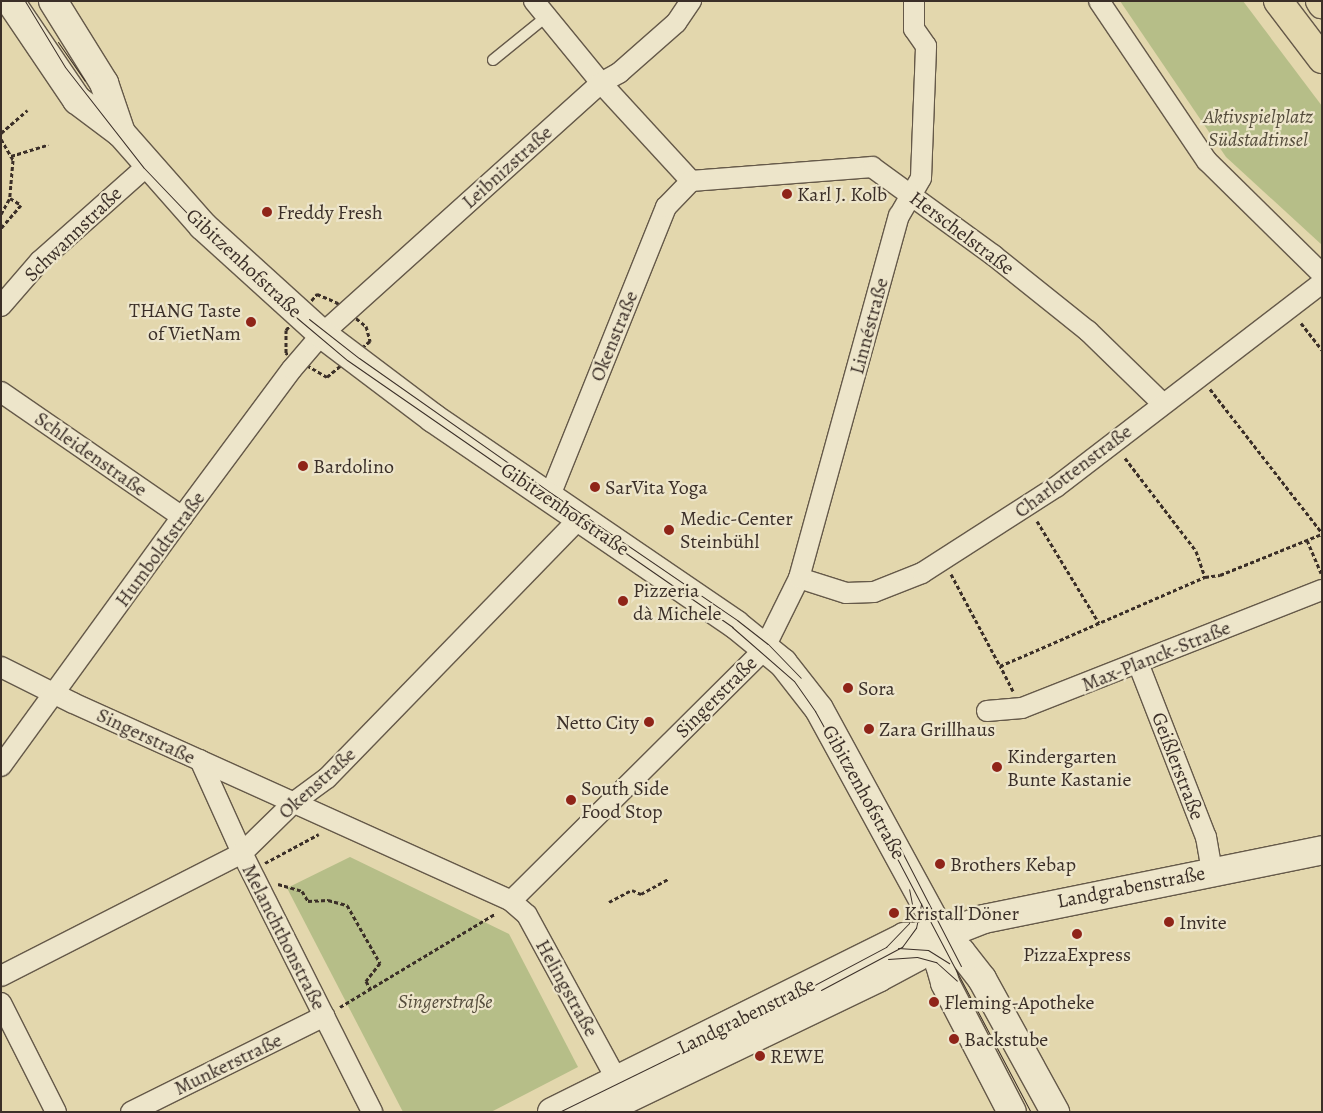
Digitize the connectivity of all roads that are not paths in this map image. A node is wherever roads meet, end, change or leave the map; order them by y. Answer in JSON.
{"nodes":[{"id":1,"x":10,"y":1,"type":"edge"},
{"id":2,"x":53,"y":1,"type":"edge"},
{"id":3,"x":534,"y":1,"type":"edge"},
{"id":4,"x":691,"y":1,"type":"edge"},
{"id":5,"x":914,"y":1,"type":"edge"},
{"id":6,"x":1100,"y":1,"type":"edge"},
{"id":7,"x":1278,"y":1,"type":"edge"},
{"id":8,"x":546,"y":17,"type":"junction"},
{"id":9,"x":1322,"y":59,"type":"edge"},
{"id":10,"x":493,"y":60,"type":"dead end"},
{"id":11,"x":601,"y":83,"type":"junction"},
{"id":12,"x":120,"y":133,"type":"junction"},
{"id":13,"x":148,"y":165,"type":"junction"},
{"id":14,"x":691,"y":181,"type":"junction"},
{"id":15,"x":912,"y":195,"type":"junction"},
{"id":16,"x":1322,"y":274,"type":"edge"},
{"id":17,"x":1322,"y":284,"type":"edge"},
{"id":18,"x":1,"y":306,"type":"edge"},
{"id":19,"x":322,"y":334,"type":"junction"},
{"id":20,"x":1,"y":392,"type":"edge"},
{"id":21,"x":1162,"y":403,"type":"junction"},
{"id":22,"x":549,"y":498,"type":"junction"},
{"id":23,"x":182,"y":517,"type":"junction"},
{"id":24,"x":579,"y":519,"type":"junction"},
{"id":25,"x":799,"y":578,"type":"junction"},
{"id":26,"x":1322,"y":590,"type":"edge"},
{"id":27,"x":766,"y":647,"type":"junction"},
{"id":28,"x":1138,"y":663,"type":"junction"},
{"id":29,"x":1,"y":667,"type":"edge"},
{"id":30,"x":57,"y":692,"type":"junction"},
{"id":31,"x":987,"y":711,"type":"dead end"},
{"id":32,"x":200,"y":760,"type":"junction"},
{"id":33,"x":1,"y":766,"type":"edge"},
{"id":34,"x":293,"y":803,"type":"junction"},
{"id":35,"x":1322,"y":850,"type":"edge"},
{"id":36,"x":246,"y":862,"type":"junction"},
{"id":37,"x":1212,"y":871,"type":"junction"},
{"id":38,"x":511,"y":900,"type":"junction"},
{"id":39,"x":943,"y":936,"type":"junction"},
{"id":40,"x":1,"y":976,"type":"edge"},
{"id":41,"x":1,"y":1003,"type":"edge"},
{"id":42,"x":324,"y":1016,"type":"junction"},
{"id":43,"x":626,"y":1097,"type":"edge"},
{"id":44,"x":56,"y":1112,"type":"edge"},
{"id":45,"x":131,"y":1112,"type":"edge"},
{"id":46,"x":372,"y":1112,"type":"edge"},
{"id":47,"x":552,"y":1112,"type":"edge"},
{"id":48,"x":600,"y":1112,"type":"edge"},
{"id":49,"x":1012,"y":1112,"type":"edge"},
{"id":50,"x":1055,"y":1112,"type":"edge"}],
"edges":[{"from":1,"to":12,"type":"main road","name":"Gibitzenhofstraße"},
{"from":2,"to":12,"type":"main road","name":"Gibitzenhofstraße"},
{"from":3,"to":8,"type":"street"},
{"from":4,"to":11,"type":"street","name":"Leibnizstraße"},
{"from":5,"to":15,"type":"street","name":"Linnéstraße"},
{"from":6,"to":16,"type":"street"},
{"from":7,"to":9,"type":"highway"},
{"from":8,"to":10,"type":"lane"},
{"from":8,"to":11,"type":"street"},
{"from":11,"to":14,"type":"street"},
{"from":11,"to":19,"type":"street","name":"Leibnizstraße"},
{"from":12,"to":13,"type":"main road","name":"Gibitzenhofstraße"},
{"from":13,"to":18,"type":"street","name":"Schwannstraße"},
{"from":13,"to":19,"type":"main road","name":"Gibitzenhofstraße"},
{"from":14,"to":15,"type":"street","name":"Herschelstraße"},
{"from":14,"to":22,"type":"street","name":"Okenstraße"},
{"from":15,"to":21,"type":"street","name":"Herschelstraße"},
{"from":15,"to":25,"type":"street","name":"Linnéstraße"},
{"from":17,"to":21,"type":"street","name":"Charlottenstraße"},
{"from":19,"to":22,"type":"main road","name":"Gibitzenhofstraße"},
{"from":19,"to":23,"type":"street","name":"Humboldtstraße"},
{"from":20,"to":23,"type":"street","name":"Schleidenstraße"},
{"from":21,"to":25,"type":"street","name":"Charlottenstraße"},
{"from":22,"to":24,"type":"main road","name":"Gibitzenhofstraße"},
{"from":23,"to":30,"type":"street","name":"Humboldtstraße"},
{"from":24,"to":27,"type":"main road","name":"Gibitzenhofstraße"},
{"from":24,"to":34,"type":"street","name":"Okenstraße"},
{"from":25,"to":27,"type":"street","name":"Linnéstraße"},
{"from":26,"to":28,"type":"street","name":"Max-Planck-Straße"},
{"from":27,"to":38,"type":"street","name":"Singerstraße"},
{"from":27,"to":39,"type":"main road","name":"Gibitzenhofstraße"},
{"from":28,"to":31,"type":"street","name":"Max-Planck-Straße"},
{"from":28,"to":37,"type":"street","name":"Geißlerstraße"},
{"from":29,"to":30,"type":"street","name":"Singerstraße"},
{"from":30,"to":32,"type":"street","name":"Singerstraße"},
{"from":30,"to":33,"type":"street","name":"Humboldtstraße"},
{"from":32,"to":34,"type":"street","name":"Singerstraße"},
{"from":32,"to":36,"type":"street","name":"Melanchthonstraße"},
{"from":34,"to":36,"type":"street","name":"Okenstraße"},
{"from":34,"to":38,"type":"street","name":"Singerstraße"},
{"from":35,"to":37,"type":"main road","name":"Landgrabenstraße"},
{"from":36,"to":40,"type":"street","name":"Okenstraße"},
{"from":36,"to":42,"type":"street","name":"Melanchthonstraße"},
{"from":37,"to":39,"type":"main road","name":"Landgrabenstraße"},
{"from":38,"to":43,"type":"street","name":"Helingstraße"},
{"from":39,"to":43,"type":"main road","name":"Landgrabenstraße"},
{"from":39,"to":49,"type":"main road"},
{"from":39,"to":50,"type":"main road","name":"Gibitzenhofstraße"},
{"from":41,"to":44,"type":"street"},
{"from":42,"to":45,"type":"street","name":"Munkerstraße"},
{"from":42,"to":46,"type":"street","name":"Melanchthonstraße"},
{"from":43,"to":47,"type":"main road","name":"Landgrabenstraße"},
{"from":43,"to":48,"type":"main road","name":"Landgrabenstraße"}]}
